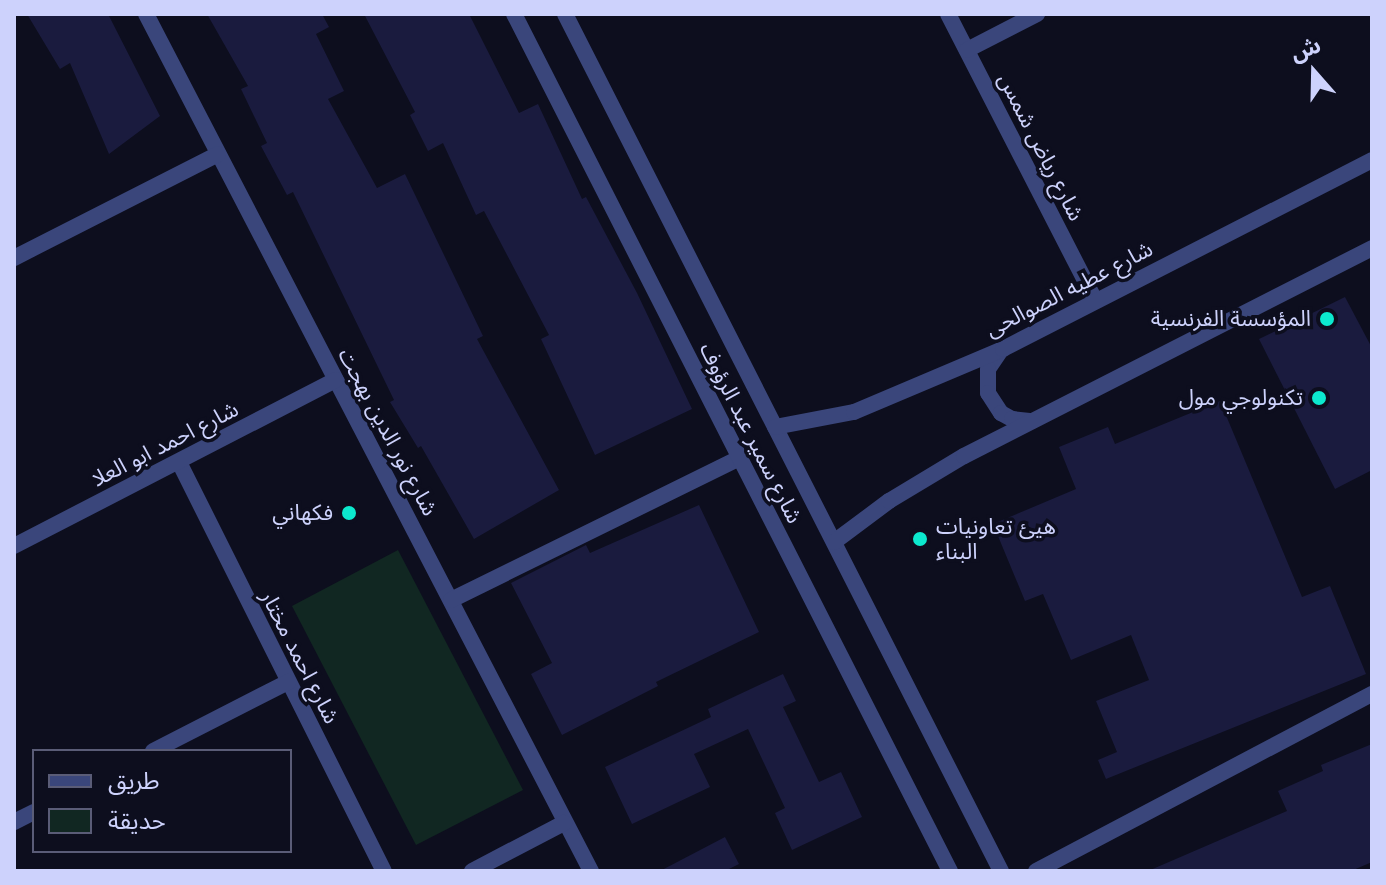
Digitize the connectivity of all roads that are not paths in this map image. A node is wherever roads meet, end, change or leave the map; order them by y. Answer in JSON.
{"nodes":[{"id":1,"x":146,"y":14,"type":"edge"},
{"id":2,"x":514,"y":14,"type":"edge"},
{"id":3,"x":565,"y":14,"type":"edge"},
{"id":4,"x":948,"y":14,"type":"edge"},
{"id":5,"x":1037,"y":14,"type":"edge"},
{"id":6,"x":967,"y":50,"type":"junction"},
{"id":7,"x":218,"y":154,"type":"junction"},
{"id":8,"x":1372,"y":160,"type":"edge"},
{"id":9,"x":1370,"y":255,"type":"edge"},
{"id":10,"x":14,"y":258,"type":"edge"},
{"id":11,"x":1095,"y":300,"type":"junction"},
{"id":12,"x":1003,"y":349,"type":"junction"},
{"id":13,"x":336,"y":380,"type":"junction"},
{"id":14,"x":1036,"y":420,"type":"junction"},
{"id":15,"x":775,"y":427,"type":"junction"},
{"id":16,"x":739,"y":458,"type":"junction"},
{"id":17,"x":179,"y":462,"type":"junction"},
{"id":18,"x":834,"y":542,"type":"junction"},
{"id":19,"x":14,"y":546,"type":"edge"},
{"id":20,"x":451,"y":600,"type":"junction"},
{"id":21,"x":288,"y":682,"type":"junction"},
{"id":22,"x":1372,"y":694,"type":"edge"},
{"id":23,"x":157,"y":749,"type":"edge"},
{"id":24,"x":32,"y":813,"type":"edge"},
{"id":25,"x":14,"y":822,"type":"edge"},
{"id":26,"x":564,"y":823,"type":"junction"},
{"id":27,"x":384,"y":871,"type":"edge"},
{"id":28,"x":472,"y":871,"type":"edge"},
{"id":29,"x":591,"y":871,"type":"edge"},
{"id":30,"x":950,"y":871,"type":"edge"},
{"id":31,"x":1001,"y":871,"type":"edge"},
{"id":32,"x":1036,"y":871,"type":"edge"}],
"edges":[{"from":1,"to":7,"type":"street","name":"شارع نور الدين بهجت"},
{"from":2,"to":16,"type":"street","name":"شارع سمير عبد الرؤوف"},
{"from":3,"to":15,"type":"street","name":"شارع سمير عبد الرؤوف"},
{"from":4,"to":6,"type":"street","name":"شارع رياض شمس"},
{"from":5,"to":6,"type":"street"},
{"from":6,"to":11,"type":"street","name":"شارع رياض شمس"},
{"from":7,"to":10,"type":"street"},
{"from":7,"to":13,"type":"street","name":"شارع نور الدين بهجت"},
{"from":8,"to":11,"type":"street","name":"شارع عطيه الصوالحى"},
{"from":9,"to":14,"type":"street"},
{"from":11,"to":12,"type":"street","name":"شارع عطيه الصوالحى"},
{"from":12,"to":14,"type":"street"},
{"from":12,"to":15,"type":"street","name":"شارع عطيه الصوالحى"},
{"from":13,"to":17,"type":"street","name":"شارع احمد ابو العلا"},
{"from":13,"to":20,"type":"street","name":"شارع نور الدين بهجت"},
{"from":14,"to":18,"type":"street"},
{"from":15,"to":18,"type":"street","name":"شارع سمير عبد الرؤوف"},
{"from":16,"to":20,"type":"street"},
{"from":16,"to":30,"type":"street","name":"شارع سمير عبد الرؤوف"},
{"from":17,"to":19,"type":"street","name":"شارع احمد ابو العلا"},
{"from":17,"to":21,"type":"street","name":"شارع احمد مختار"},
{"from":18,"to":31,"type":"street","name":"شارع سمير عبد الرؤوف"},
{"from":20,"to":26,"type":"street","name":"شارع نور الدين بهجت"},
{"from":21,"to":23,"type":"street"},
{"from":21,"to":27,"type":"street","name":"شارع احمد مختار"},
{"from":22,"to":32,"type":"street"},
{"from":24,"to":25,"type":"street"},
{"from":26,"to":28,"type":"street"},
{"from":26,"to":29,"type":"street","name":"شارع نور الدين بهجت"}]}
